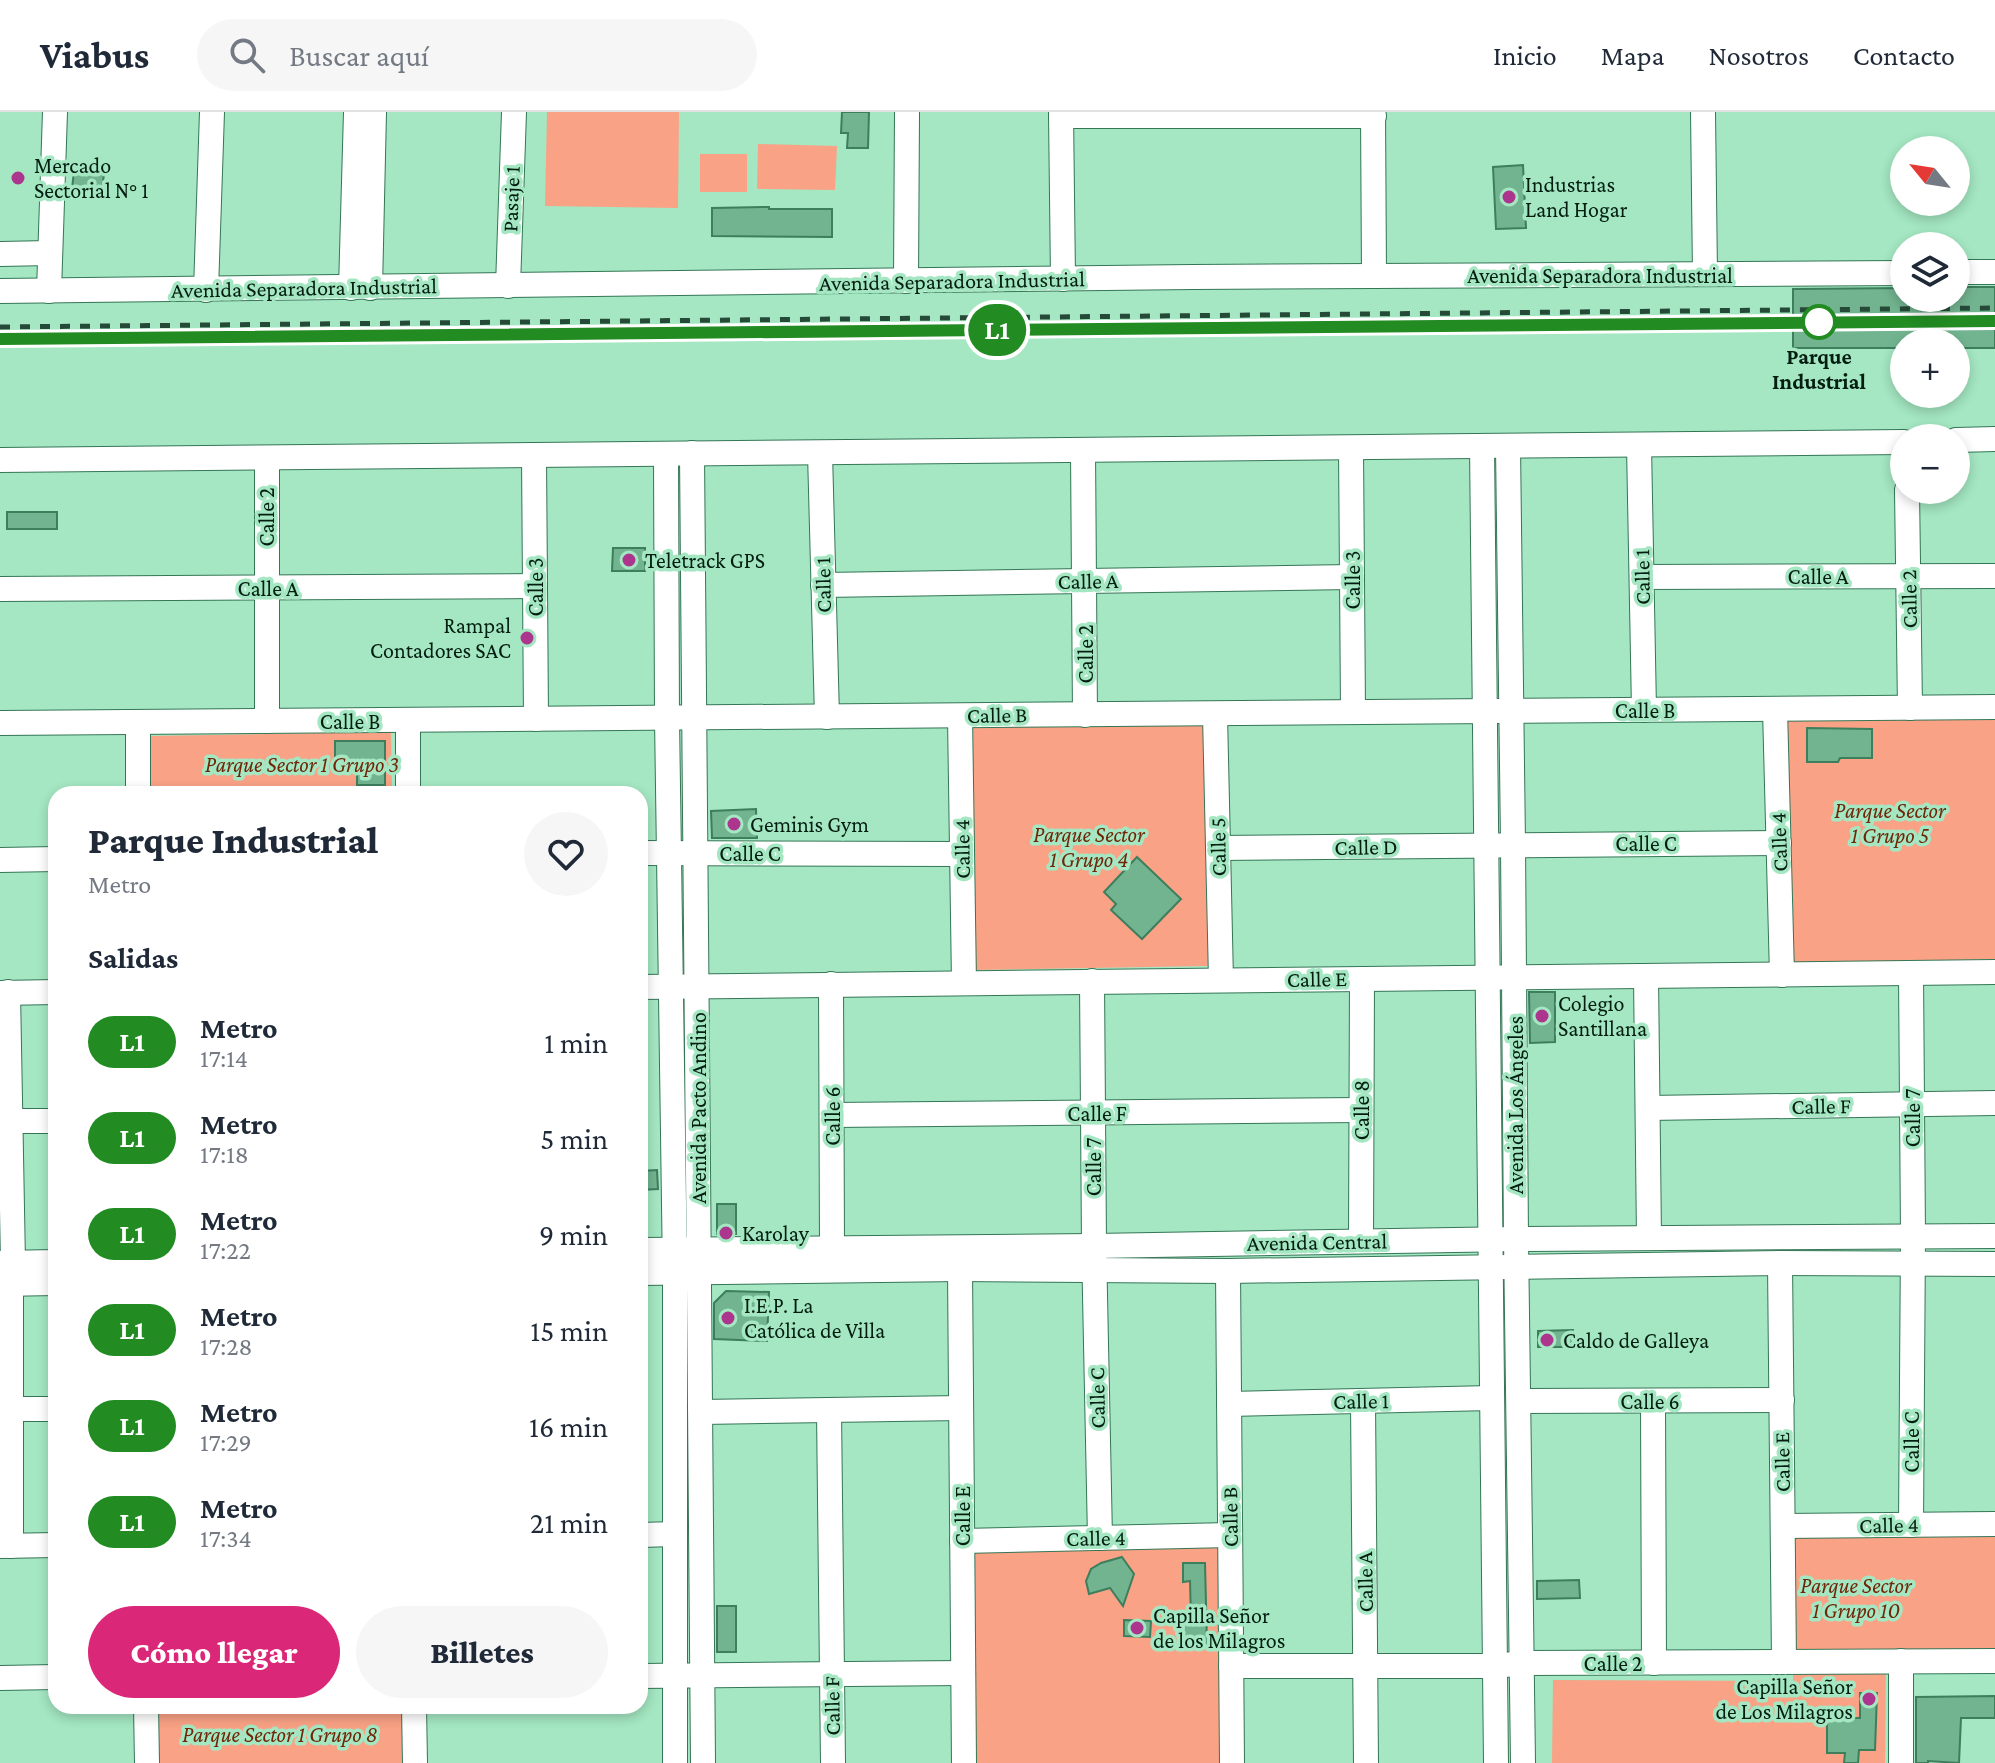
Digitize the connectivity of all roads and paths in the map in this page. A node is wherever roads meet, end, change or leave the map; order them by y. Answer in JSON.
{"nodes":[{"id":1,"x":55,"y":112,"type":"edge"},
{"id":2,"x":212,"y":112,"type":"edge"},
{"id":3,"x":514,"y":112,"type":"edge"},
{"id":4,"x":907,"y":112,"type":"edge"},
{"id":5,"x":1703,"y":112,"type":"edge"},
{"id":6,"x":1061,"y":114,"type":"edge"},
{"id":7,"x":1220,"y":114,"type":"edge"},
{"id":8,"x":1374,"y":114,"type":"edge"},
{"id":9,"x":365,"y":121,"type":"edge"},
{"id":10,"x":50,"y":253,"type":"junction"},
{"id":11,"x":0,"y":254,"type":"edge"},
{"id":12,"x":1970,"y":272,"type":"edge"},
{"id":13,"x":1995,"y":272,"type":"edge"},
{"id":14,"x":1890,"y":273,"type":"edge"},
{"id":15,"x":1705,"y":274,"type":"junction"},
{"id":16,"x":1374,"y":276,"type":"junction"},
{"id":17,"x":1063,"y":279,"type":"junction"},
{"id":18,"x":906,"y":281,"type":"junction"},
{"id":19,"x":508,"y":286,"type":"junction"},
{"id":20,"x":360,"y":288,"type":"junction"},
{"id":21,"x":206,"y":290,"type":"junction"},
{"id":22,"x":0,"y":291,"type":"edge"},
{"id":23,"x":49,"y":291,"type":"junction"},
{"id":24,"x":1995,"y":439,"type":"edge"},
{"id":25,"x":1970,"y":440,"type":"edge"},
{"id":26,"x":1890,"y":442,"type":"edge"},
{"id":27,"x":1639,"y":445,"type":"junction"},
{"id":28,"x":1482,"y":446,"type":"junction"},
{"id":29,"x":1508,"y":446,"type":"junction"},
{"id":30,"x":1351,"y":448,"type":"junction"},
{"id":31,"x":1083,"y":450,"type":"junction"},
{"id":32,"x":692,"y":453,"type":"junction"},
{"id":33,"x":820,"y":453,"type":"junction"},
{"id":34,"x":666,"y":454,"type":"junction"},
{"id":35,"x":534,"y":455,"type":"junction"},
{"id":36,"x":267,"y":458,"type":"junction"},
{"id":37,"x":0,"y":460,"type":"edge"},
{"id":38,"x":1907,"y":504,"type":"edge"},
{"id":39,"x":1908,"y":576,"type":"junction"},
{"id":40,"x":1995,"y":576,"type":"edge"},
{"id":41,"x":1352,"y":577,"type":"junction"},
{"id":42,"x":1642,"y":577,"type":"junction"},
{"id":43,"x":1085,"y":581,"type":"junction"},
{"id":44,"x":823,"y":585,"type":"junction"},
{"id":45,"x":535,"y":586,"type":"junction"},
{"id":46,"x":266,"y":588,"type":"junction"},
{"id":47,"x":0,"y":589,"type":"edge"},
{"id":48,"x":1995,"y":707,"type":"edge"},
{"id":49,"x":1910,"y":708,"type":"junction"},
{"id":50,"x":1775,"y":709,"type":"junction"},
{"id":51,"x":1644,"y":710,"type":"junction"},
{"id":52,"x":1484,"y":711,"type":"junction"},
{"id":53,"x":1511,"y":711,"type":"junction"},
{"id":54,"x":1353,"y":712,"type":"junction"},
{"id":55,"x":1215,"y":714,"type":"junction"},
{"id":56,"x":1085,"y":715,"type":"junction"},
{"id":57,"x":960,"y":716,"type":"junction"},
{"id":58,"x":827,"y":717,"type":"junction"},
{"id":59,"x":667,"y":718,"type":"junction"},
{"id":60,"x":695,"y":718,"type":"junction"},
{"id":61,"x":536,"y":719,"type":"junction"},
{"id":62,"x":408,"y":720,"type":"junction"},
{"id":63,"x":267,"y":721,"type":"junction"},
{"id":64,"x":138,"y":722,"type":"junction"},
{"id":65,"x":0,"y":723,"type":"edge"},
{"id":66,"x":138,"y":786,"type":"edge"},
{"id":67,"x":408,"y":786,"type":"edge"},
{"id":68,"x":1779,"y":843,"type":"junction"},
{"id":69,"x":1513,"y":844,"type":"junction"},
{"id":70,"x":1487,"y":846,"type":"junction"},
{"id":71,"x":1218,"y":848,"type":"junction"},
{"id":72,"x":648,"y":853,"type":"edge"},
{"id":73,"x":682,"y":853,"type":"junction"},
{"id":74,"x":962,"y":854,"type":"junction"},
{"id":75,"x":48,"y":859,"type":"edge"},
{"id":76,"x":0,"y":860,"type":"edge"},
{"id":77,"x":1995,"y":972,"type":"edge"},
{"id":78,"x":1911,"y":973,"type":"junction"},
{"id":79,"x":1782,"y":975,"type":"junction"},
{"id":80,"x":1646,"y":976,"type":"junction"},
{"id":81,"x":1488,"y":977,"type":"junction"},
{"id":82,"x":1514,"y":978,"type":"junction"},
{"id":83,"x":1362,"y":979,"type":"junction"},
{"id":84,"x":1221,"y":980,"type":"junction"},
{"id":85,"x":1092,"y":981,"type":"junction"},
{"id":86,"x":964,"y":983,"type":"junction"},
{"id":87,"x":831,"y":984,"type":"junction"},
{"id":88,"x":697,"y":985,"type":"junction"},
{"id":89,"x":671,"y":986,"type":"junction"},
{"id":90,"x":648,"y":987,"type":"edge"},
{"id":91,"x":4,"y":992,"type":"edge"},
{"id":92,"x":48,"y":992,"type":"edge"},
{"id":93,"x":1995,"y":1103,"type":"edge"},
{"id":94,"x":1912,"y":1104,"type":"junction"},
{"id":95,"x":1648,"y":1108,"type":"junction"},
{"id":96,"x":1361,"y":1110,"type":"junction"},
{"id":97,"x":1093,"y":1113,"type":"junction"},
{"id":98,"x":832,"y":1115,"type":"junction"},
{"id":99,"x":10,"y":1121,"type":"junction"},
{"id":100,"x":48,"y":1121,"type":"edge"},
{"id":101,"x":1913,"y":1236,"type":"junction"},
{"id":102,"x":1995,"y":1236,"type":"edge"},
{"id":103,"x":1649,"y":1238,"type":"junction"},
{"id":104,"x":1516,"y":1239,"type":"junction"},
{"id":105,"x":1491,"y":1240,"type":"junction"},
{"id":106,"x":1361,"y":1241,"type":"junction"},
{"id":107,"x":832,"y":1248,"type":"junction"},
{"id":108,"x":648,"y":1253,"type":"edge"},
{"id":109,"x":1094,"y":1257,"type":"junction"},
{"id":110,"x":675,"y":1261,"type":"junction"},
{"id":111,"x":700,"y":1261,"type":"junction"},
{"id":112,"x":1780,"y":1263,"type":"junction"},
{"id":113,"x":1911,"y":1263,"type":"junction"},
{"id":114,"x":48,"y":1264,"type":"edge"},
{"id":115,"x":1995,"y":1264,"type":"edge"},
{"id":116,"x":1491,"y":1267,"type":"junction"},
{"id":117,"x":1517,"y":1267,"type":"junction"},
{"id":118,"x":960,"y":1269,"type":"junction"},
{"id":119,"x":648,"y":1270,"type":"edge"},
{"id":120,"x":1228,"y":1271,"type":"junction"},
{"id":121,"x":6,"y":1273,"type":"edge"},
{"id":122,"x":48,"y":1281,"type":"edge"},
{"id":123,"x":1492,"y":1398,"type":"junction"},
{"id":124,"x":1782,"y":1400,"type":"junction"},
{"id":125,"x":1363,"y":1401,"type":"junction"},
{"id":126,"x":1519,"y":1401,"type":"junction"},
{"id":127,"x":1653,"y":1401,"type":"junction"},
{"id":128,"x":1229,"y":1404,"type":"junction"},
{"id":129,"x":961,"y":1408,"type":"junction"},
{"id":130,"x":10,"y":1409,"type":"junction"},
{"id":131,"x":48,"y":1409,"type":"edge"},
{"id":132,"x":829,"y":1410,"type":"junction"},
{"id":133,"x":701,"y":1412,"type":"junction"},
{"id":134,"x":1995,"y":1524,"type":"edge"},
{"id":135,"x":1911,"y":1525,"type":"junction"},
{"id":136,"x":1783,"y":1526,"type":"junction"},
{"id":137,"x":675,"y":1534,"type":"junction"},
{"id":138,"x":648,"y":1535,"type":"edge"},
{"id":139,"x":1230,"y":1535,"type":"junction"},
{"id":140,"x":1100,"y":1538,"type":"junction"},
{"id":141,"x":962,"y":1541,"type":"junction"},
{"id":142,"x":48,"y":1545,"type":"edge"},
{"id":143,"x":6,"y":1546,"type":"edge"},
{"id":144,"x":1901,"y":1661,"type":"junction"},
{"id":145,"x":1995,"y":1661,"type":"edge"},
{"id":146,"x":1784,"y":1662,"type":"junction"},
{"id":147,"x":1523,"y":1663,"type":"junction"},
{"id":148,"x":1654,"y":1663,"type":"junction"},
{"id":149,"x":1231,"y":1666,"type":"junction"},
{"id":150,"x":1366,"y":1666,"type":"junction"},
{"id":151,"x":1495,"y":1666,"type":"junction"},
{"id":152,"x":963,"y":1673,"type":"junction"},
{"id":153,"x":832,"y":1674,"type":"junction"},
{"id":154,"x":648,"y":1676,"type":"edge"},
{"id":155,"x":689,"y":1676,"type":"junction"},
{"id":156,"x":48,"y":1677,"type":"edge"},
{"id":157,"x":0,"y":1678,"type":"edge"},
{"id":158,"x":146,"y":1714,"type":"edge"},
{"id":159,"x":414,"y":1714,"type":"edge"},
{"id":160,"x":147,"y":1763,"type":"edge"},
{"id":161,"x":415,"y":1763,"type":"edge"},
{"id":162,"x":675,"y":1763,"type":"edge"},
{"id":163,"x":703,"y":1763,"type":"edge"},
{"id":164,"x":833,"y":1763,"type":"edge"},
{"id":165,"x":964,"y":1763,"type":"edge"},
{"id":166,"x":1232,"y":1763,"type":"edge"},
{"id":167,"x":1366,"y":1763,"type":"edge"},
{"id":168,"x":1496,"y":1763,"type":"edge"},
{"id":169,"x":1523,"y":1763,"type":"edge"},
{"id":170,"x":1901,"y":1763,"type":"edge"}],
"edges":[{"from":1,"to":10,"type":"street"},
{"from":2,"to":21,"type":"street"},
{"from":3,"to":19,"type":"street","name":"Pasaje 1"},
{"from":4,"to":18,"type":"street"},
{"from":5,"to":15,"type":"street"},
{"from":6,"to":7,"type":"street"},
{"from":6,"to":17,"type":"street"},
{"from":7,"to":8,"type":"street"},
{"from":8,"to":16,"type":"street"},
{"from":9,"to":20,"type":"street"},
{"from":10,"to":11,"type":"street"},
{"from":10,"to":23,"type":"street"},
{"from":12,"to":13,"type":"street"},
{"from":14,"to":15,"type":"street","name":"Avenida Separadora Industrial"},
{"from":15,"to":16,"type":"street","name":"Avenida Separadora Industrial"},
{"from":16,"to":17,"type":"street","name":"Avenida Separadora Industrial"},
{"from":17,"to":18,"type":"street","name":"Avenida Separadora Industrial"},
{"from":18,"to":19,"type":"street","name":"Avenida Separadora Industrial"},
{"from":19,"to":20,"type":"street","name":"Avenida Separadora Industrial"},
{"from":20,"to":21,"type":"street","name":"Avenida Separadora Industrial"},
{"from":21,"to":23,"type":"street","name":"Avenida Separadora Industrial"},
{"from":22,"to":23,"type":"street","name":"Avenida Separadora Industrial"},
{"from":24,"to":25,"type":"street"},
{"from":26,"to":27,"type":"street"},
{"from":27,"to":29,"type":"street"},
{"from":27,"to":42,"type":"street","name":"Calle 1"},
{"from":28,"to":29,"type":"street"},
{"from":28,"to":30,"type":"street"},
{"from":28,"to":52,"type":"street","name":"Avenida Los Ángeles"},
{"from":29,"to":53,"type":"street","name":"Avenida Los Ángeles"},
{"from":30,"to":31,"type":"street"},
{"from":30,"to":41,"type":"street","name":"Calle 3"},
{"from":31,"to":33,"type":"street"},
{"from":31,"to":43,"type":"street","name":"Calle 2"},
{"from":32,"to":33,"type":"street"},
{"from":32,"to":34,"type":"street"},
{"from":32,"to":60,"type":"street","name":"Avenida Pacto Andino"},
{"from":33,"to":44,"type":"street","name":"Calle 1"},
{"from":34,"to":35,"type":"street"},
{"from":34,"to":59,"type":"street","name":"Avenida Pacto Andino"},
{"from":35,"to":36,"type":"street"},
{"from":35,"to":45,"type":"street","name":"Calle 3"},
{"from":36,"to":37,"type":"street"},
{"from":36,"to":46,"type":"street","name":"Calle 2"},
{"from":38,"to":39,"type":"street","name":"Calle 2"},
{"from":39,"to":40,"type":"street","name":"Calle A"},
{"from":39,"to":42,"type":"street","name":"Calle A"},
{"from":39,"to":49,"type":"street","name":"Calle 2"},
{"from":41,"to":43,"type":"street","name":"Calle A"},
{"from":41,"to":54,"type":"street","name":"Calle 3"},
{"from":42,"to":51,"type":"street","name":"Calle 1"},
{"from":43,"to":44,"type":"street","name":"Calle A"},
{"from":43,"to":56,"type":"street","name":"Calle 2"},
{"from":44,"to":58,"type":"street","name":"Calle 1"},
{"from":45,"to":46,"type":"street","name":"Calle A"},
{"from":45,"to":61,"type":"street","name":"Calle 3"},
{"from":46,"to":47,"type":"street","name":"Calle A"},
{"from":46,"to":63,"type":"street","name":"Calle 2"},
{"from":48,"to":49,"type":"street","name":"Calle B"},
{"from":49,"to":50,"type":"street","name":"Calle B"},
{"from":50,"to":51,"type":"street","name":"Calle B"},
{"from":50,"to":68,"type":"street","name":"Calle 4"},
{"from":51,"to":53,"type":"street","name":"Calle B"},
{"from":52,"to":53,"type":"street","name":"Calle B"},
{"from":52,"to":54,"type":"street","name":"Calle B"},
{"from":52,"to":70,"type":"street","name":"Avenida Los Ángeles"},
{"from":53,"to":69,"type":"street","name":"Avenida Los Ángeles"},
{"from":54,"to":55,"type":"street","name":"Calle B"},
{"from":55,"to":56,"type":"street","name":"Calle B"},
{"from":55,"to":71,"type":"street","name":"Calle 5"},
{"from":56,"to":57,"type":"street","name":"Calle B"},
{"from":57,"to":58,"type":"street","name":"Calle B"},
{"from":57,"to":74,"type":"street","name":"Calle 4"},
{"from":58,"to":60,"type":"street","name":"Calle B"},
{"from":59,"to":60,"type":"street","name":"Calle B"},
{"from":59,"to":61,"type":"street","name":"Calle B"},
{"from":59,"to":73,"type":"street","name":"Avenida Pacto Andino"},
{"from":60,"to":73,"type":"street","name":"Avenida Pacto Andino"},
{"from":61,"to":62,"type":"street","name":"Calle B"},
{"from":62,"to":63,"type":"street","name":"Calle B"},
{"from":62,"to":67,"type":"street"},
{"from":63,"to":64,"type":"street","name":"Calle B"},
{"from":64,"to":65,"type":"street","name":"Calle B"},
{"from":64,"to":66,"type":"street"},
{"from":68,"to":69,"type":"street","name":"Calle C"},
{"from":68,"to":79,"type":"street","name":"Calle 4"},
{"from":69,"to":70,"type":"street","name":"Calle D"},
{"from":69,"to":82,"type":"street","name":"Avenida Los Ángeles"},
{"from":70,"to":71,"type":"street","name":"Calle D"},
{"from":70,"to":81,"type":"street","name":"Avenida Los Ángeles"},
{"from":71,"to":84,"type":"street","name":"Calle 5"},
{"from":72,"to":73,"type":"street"},
{"from":73,"to":74,"type":"street","name":"Calle C"},
{"from":73,"to":88,"type":"street","name":"Avenida Pacto Andino"},
{"from":73,"to":89,"type":"street","name":"Avenida Pacto Andino"},
{"from":74,"to":86,"type":"street","name":"Calle 4"},
{"from":75,"to":76,"type":"street"},
{"from":77,"to":78,"type":"street","name":"Calle E"},
{"from":78,"to":79,"type":"street","name":"Calle E"},
{"from":78,"to":94,"type":"street","name":"Calle 7"},
{"from":79,"to":80,"type":"street","name":"Calle E"},
{"from":80,"to":82,"type":"street","name":"Calle E"},
{"from":80,"to":95,"type":"street"},
{"from":81,"to":82,"type":"street","name":"Calle E"},
{"from":81,"to":83,"type":"street","name":"Calle E"},
{"from":81,"to":105,"type":"street","name":"Avenida Los Ángeles"},
{"from":82,"to":104,"type":"street","name":"Avenida Los Ángeles"},
{"from":83,"to":84,"type":"street","name":"Calle E"},
{"from":83,"to":96,"type":"street","name":"Calle 8"},
{"from":84,"to":85,"type":"street","name":"Calle E"},
{"from":85,"to":86,"type":"street","name":"Calle E"},
{"from":85,"to":97,"type":"street","name":"Calle 7"},
{"from":86,"to":87,"type":"street","name":"Calle E"},
{"from":87,"to":88,"type":"street","name":"Calle E"},
{"from":87,"to":98,"type":"street","name":"Calle 6"},
{"from":88,"to":89,"type":"street","name":"Calle E"},
{"from":88,"to":111,"type":"street","name":"Avenida Pacto Andino"},
{"from":89,"to":90,"type":"street","name":"Calle E"},
{"from":89,"to":110,"type":"street","name":"Avenida Pacto Andino"},
{"from":91,"to":92,"type":"street"},
{"from":91,"to":99,"type":"street"},
{"from":93,"to":94,"type":"street","name":"Calle F"},
{"from":94,"to":95,"type":"street","name":"Calle F"},
{"from":94,"to":101,"type":"street","name":"Calle 7"},
{"from":95,"to":103,"type":"street"},
{"from":96,"to":97,"type":"street","name":"Calle F"},
{"from":96,"to":106,"type":"street","name":"Calle 8"},
{"from":97,"to":98,"type":"street","name":"Calle F"},
{"from":97,"to":109,"type":"street","name":"Calle 7"},
{"from":98,"to":107,"type":"street","name":"Calle 6"},
{"from":99,"to":100,"type":"street"},
{"from":99,"to":121,"type":"street"},
{"from":101,"to":102,"type":"street","name":"Avenida Central"},
{"from":101,"to":103,"type":"street","name":"Avenida Central"},
{"from":101,"to":113,"type":"street","name":"Calle 7"},
{"from":103,"to":104,"type":"street","name":"Avenida Central"},
{"from":104,"to":105,"type":"street","name":"Avenida Central"},
{"from":104,"to":117,"type":"street","name":"Avenida Los Ángeles"},
{"from":105,"to":106,"type":"street","name":"Avenida Central"},
{"from":105,"to":116,"type":"street","name":"Avenida Los Ángeles"},
{"from":106,"to":109,"type":"street","name":"Avenida Central"},
{"from":107,"to":109,"type":"street","name":"Avenida Central"},
{"from":107,"to":111,"type":"street","name":"Avenida Central"},
{"from":108,"to":110,"type":"street","name":"Avenida Central"},
{"from":109,"to":118,"type":"street","name":"Avenida Central"},
{"from":109,"to":120,"type":"street","name":"Avenida Central"},
{"from":109,"to":140,"type":"street","name":"Calle C"},
{"from":110,"to":111,"type":"street","name":"Avenida Central"},
{"from":110,"to":119,"type":"street","name":"Avenida Central"},
{"from":110,"to":137,"type":"street","name":"Avenida Pacto Andino"},
{"from":111,"to":118,"type":"street","name":"Avenida Central"},
{"from":111,"to":133,"type":"street","name":"Avenida Pacto Andino"},
{"from":112,"to":113,"type":"street","name":"Avenida Central"},
{"from":112,"to":117,"type":"street","name":"Avenida Central"},
{"from":112,"to":124,"type":"street","name":"Calle E"},
{"from":113,"to":115,"type":"street","name":"Avenida Central"},
{"from":113,"to":135,"type":"street","name":"Calle C"},
{"from":114,"to":121,"type":"street"},
{"from":116,"to":117,"type":"street","name":"Avenida Central"},
{"from":116,"to":120,"type":"street","name":"Avenida Central"},
{"from":116,"to":123,"type":"street","name":"Avenida Los Ángeles"},
{"from":117,"to":126,"type":"street","name":"Avenida Los Ángeles"},
{"from":118,"to":129,"type":"street","name":"Calle E"},
{"from":120,"to":128,"type":"street","name":"Calle B"},
{"from":121,"to":122,"type":"street"},
{"from":121,"to":130,"type":"street"},
{"from":123,"to":125,"type":"street","name":"Calle 1"},
{"from":123,"to":151,"type":"street","name":"Avenida Los Ángeles"},
{"from":124,"to":127,"type":"street","name":"Calle 6"},
{"from":124,"to":136,"type":"street","name":"Calle E"},
{"from":125,"to":128,"type":"street","name":"Calle 1"},
{"from":125,"to":150,"type":"street","name":"Calle A"},
{"from":126,"to":127,"type":"street","name":"Calle 6"},
{"from":126,"to":147,"type":"street","name":"Avenida Los Ángeles"},
{"from":127,"to":148,"type":"street"},
{"from":128,"to":139,"type":"street","name":"Calle B"},
{"from":129,"to":132,"type":"street"},
{"from":129,"to":141,"type":"street","name":"Calle E"},
{"from":130,"to":131,"type":"street"},
{"from":130,"to":143,"type":"street"},
{"from":132,"to":133,"type":"street"},
{"from":132,"to":153,"type":"street","name":"Calle F"},
{"from":133,"to":155,"type":"street","name":"Avenida Pacto Andino"},
{"from":134,"to":135,"type":"street","name":"Calle 4"},
{"from":135,"to":136,"type":"street","name":"Calle 4"},
{"from":136,"to":146,"type":"street","name":"Calle E"},
{"from":137,"to":138,"type":"street"},
{"from":137,"to":155,"type":"street","name":"Avenida Pacto Andino"},
{"from":139,"to":140,"type":"street","name":"Calle 4"},
{"from":139,"to":149,"type":"street","name":"Calle B"},
{"from":140,"to":141,"type":"street","name":"Calle 4"},
{"from":141,"to":152,"type":"street","name":"Calle E"},
{"from":142,"to":143,"type":"street"},
{"from":144,"to":145,"type":"street","name":"Calle 2"},
{"from":144,"to":146,"type":"street","name":"Calle 2"},
{"from":144,"to":170,"type":"street"},
{"from":146,"to":148,"type":"street","name":"Calle 2"},
{"from":147,"to":148,"type":"street","name":"Calle 2"},
{"from":147,"to":151,"type":"street","name":"Calle 2"},
{"from":147,"to":169,"type":"street","name":"Avenida Los Ángeles"},
{"from":149,"to":150,"type":"street","name":"Calle 2"},
{"from":149,"to":166,"type":"street","name":"Calle B"},
{"from":150,"to":151,"type":"street","name":"Calle 2"},
{"from":150,"to":167,"type":"street","name":"Calle A"},
{"from":151,"to":168,"type":"street","name":"Avenida Los Ángeles"},
{"from":152,"to":153,"type":"street"},
{"from":152,"to":165,"type":"street","name":"Calle E"},
{"from":153,"to":155,"type":"street"},
{"from":153,"to":164,"type":"street","name":"Calle F"},
{"from":154,"to":155,"type":"street"},
{"from":155,"to":162,"type":"street","name":"Avenida Pacto Andino"},
{"from":155,"to":163,"type":"street","name":"Avenida Pacto Andino"},
{"from":156,"to":157,"type":"street"},
{"from":158,"to":160,"type":"street"},
{"from":159,"to":161,"type":"street"}]}
